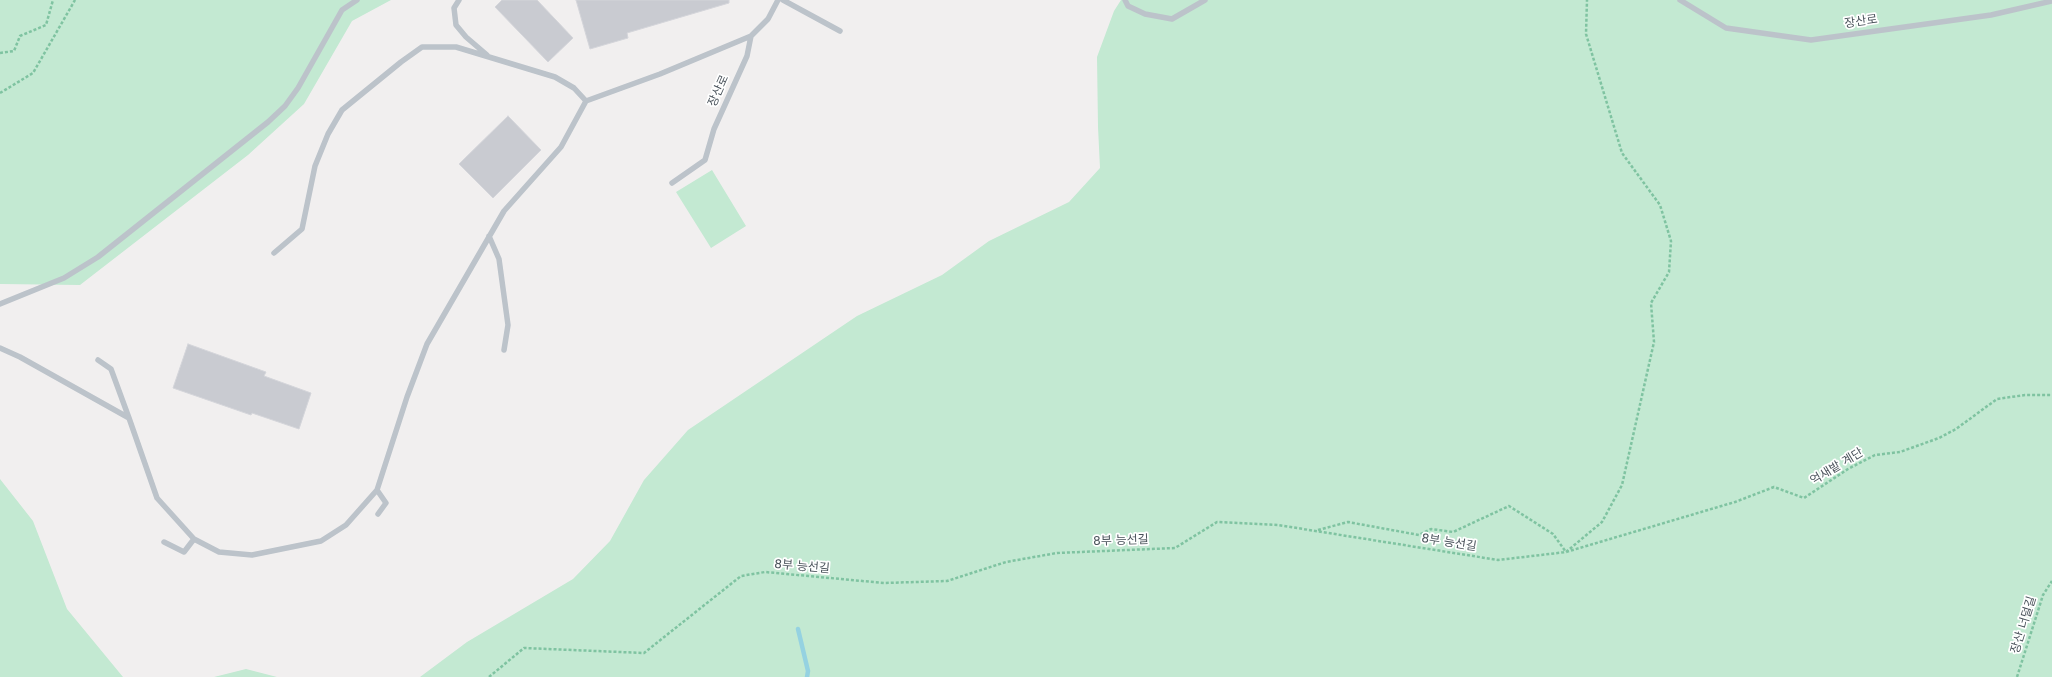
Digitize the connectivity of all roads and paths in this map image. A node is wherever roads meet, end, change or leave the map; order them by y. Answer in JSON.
{"nodes":[{"id":1,"x":53,"y":0,"type":"edge"},
{"id":2,"x":75,"y":0,"type":"edge"},
{"id":3,"x":356,"y":0,"type":"edge"},
{"id":4,"x":459,"y":0,"type":"edge"},
{"id":5,"x":778,"y":0,"type":"edge"},
{"id":6,"x":783,"y":0,"type":"edge"},
{"id":7,"x":1125,"y":0,"type":"edge"},
{"id":8,"x":1205,"y":0,"type":"edge"},
{"id":9,"x":1587,"y":0,"type":"edge"},
{"id":10,"x":1680,"y":0,"type":"edge"},
{"id":11,"x":2052,"y":1,"type":"edge"},
{"id":12,"x":840,"y":31,"type":"dead end"},
{"id":13,"x":751,"y":36,"type":"junction"},
{"id":14,"x":0,"y":53,"type":"edge"},
{"id":15,"x":489,"y":57,"type":"junction"},
{"id":16,"x":0,"y":93,"type":"edge"},
{"id":17,"x":586,"y":101,"type":"junction"},
{"id":18,"x":672,"y":183,"type":"dead end"},
{"id":19,"x":489,"y":236,"type":"junction"},
{"id":20,"x":274,"y":253,"type":"dead end"},
{"id":21,"x":0,"y":304,"type":"edge"},
{"id":22,"x":0,"y":348,"type":"edge"},
{"id":23,"x":504,"y":350,"type":"dead end"},
{"id":24,"x":98,"y":360,"type":"dead end"},
{"id":25,"x":2052,"y":395,"type":"edge"},
{"id":26,"x":129,"y":418,"type":"junction"},
{"id":27,"x":1774,"y":486,"type":"joint"},
{"id":28,"x":377,"y":490,"type":"junction"},
{"id":29,"x":378,"y":514,"type":"dead end"},
{"id":30,"x":1316,"y":531,"type":"junction"},
{"id":31,"x":194,"y":539,"type":"junction"},
{"id":32,"x":164,"y":542,"type":"dead end"},
{"id":33,"x":1566,"y":552,"type":"junction"},
{"id":34,"x":2052,"y":581,"type":"edge"},
{"id":35,"x":489,"y":677,"type":"edge"},
{"id":36,"x":2018,"y":677,"type":"edge"}],
"edges":[{"from":1,"to":14,"type":"path"},
{"from":2,"to":16,"type":"path"},
{"from":3,"to":21,"type":"lane"},
{"from":4,"to":15,"type":"lane"},
{"from":5,"to":13,"type":"lane"},
{"from":6,"to":12,"type":"lane"},
{"from":7,"to":8,"type":"lane"},
{"from":9,"to":33,"type":"path"},
{"from":10,"to":11,"type":"lane","name":"장산로"},
{"from":13,"to":17,"type":"lane"},
{"from":13,"to":18,"type":"lane","name":"장산로"},
{"from":15,"to":17,"type":"lane"},
{"from":15,"to":20,"type":"lane"},
{"from":17,"to":19,"type":"lane"},
{"from":19,"to":23,"type":"lane"},
{"from":19,"to":28,"type":"lane"},
{"from":22,"to":26,"type":"lane"},
{"from":24,"to":26,"type":"lane"},
{"from":25,"to":27,"type":"path","name":"억새밭 계단"},
{"from":26,"to":31,"type":"lane"},
{"from":27,"to":33,"type":"path","name":"8부 능선길"},
{"from":28,"to":29,"type":"lane"},
{"from":28,"to":31,"type":"lane"},
{"from":30,"to":33,"type":"path","name":"8부 능선길"},
{"from":30,"to":33,"type":"path"},
{"from":30,"to":35,"type":"path","name":"8부 능선길"},
{"from":31,"to":32,"type":"lane"},
{"from":34,"to":36,"type":"path","name":"장산 너덜길"}]}
